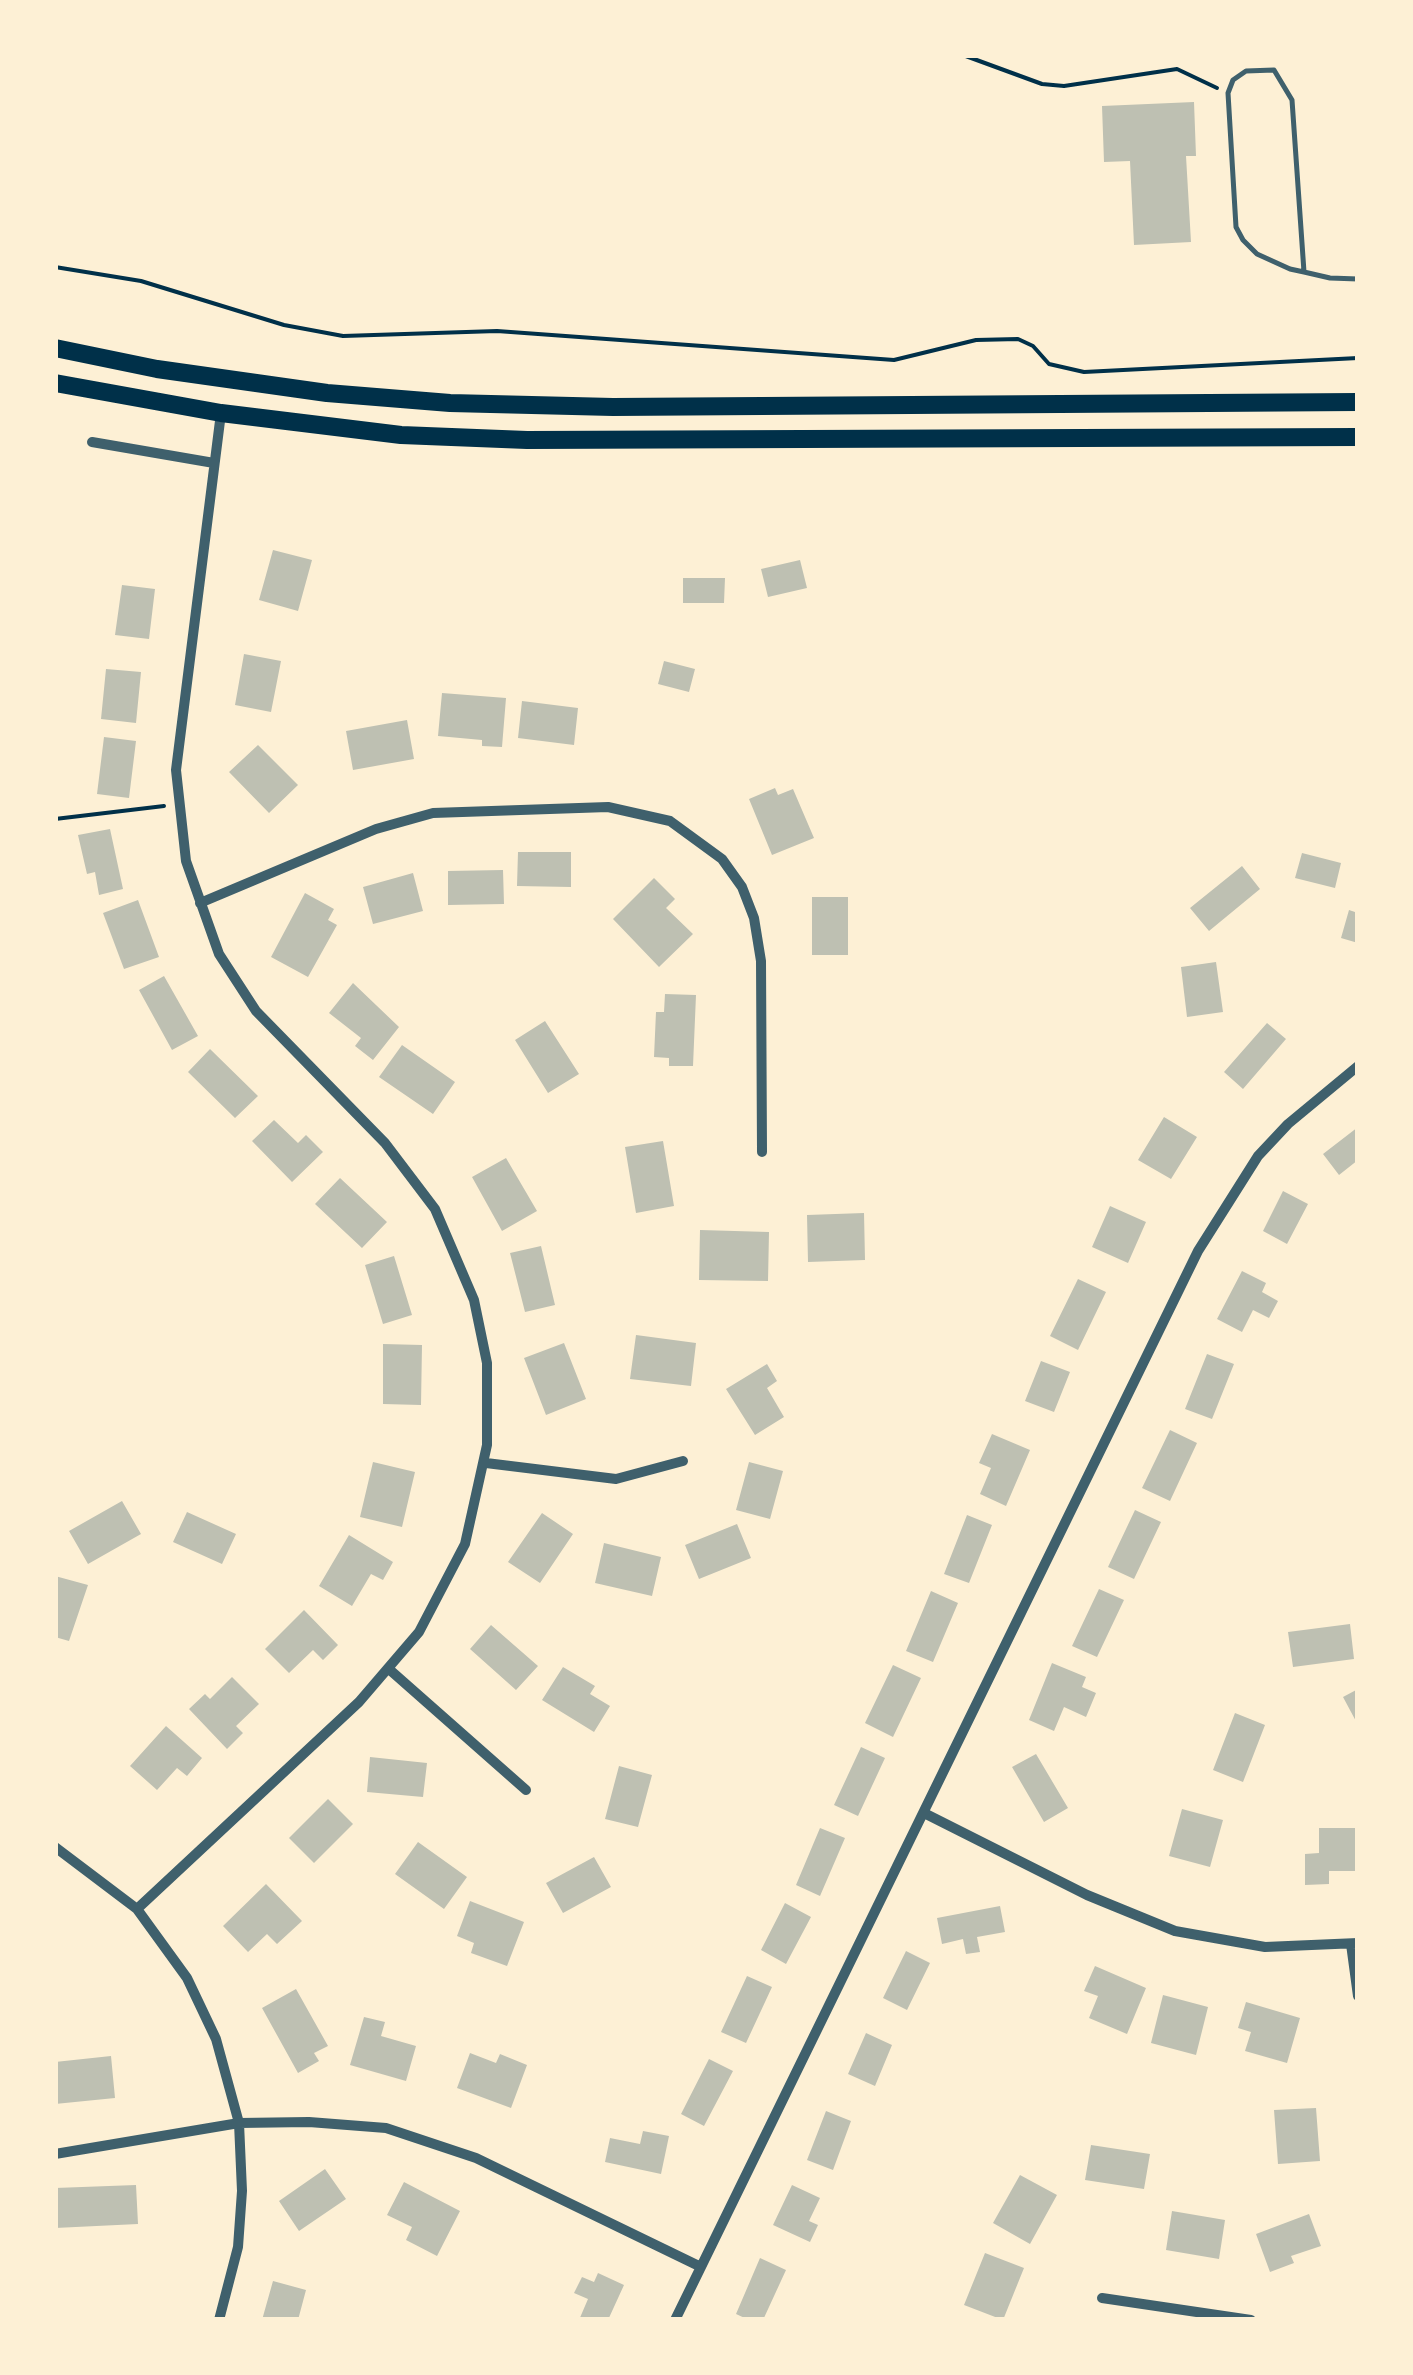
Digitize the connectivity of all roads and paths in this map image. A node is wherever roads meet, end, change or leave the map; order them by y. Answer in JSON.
{"nodes":[{"id":1,"x":963,"y":55,"type":"edge"},
{"id":2,"x":1228,"y":93,"type":"junction"},
{"id":3,"x":55,"y":268,"type":"edge"},
{"id":4,"x":1304,"y":272,"type":"junction"},
{"id":5,"x":1358,"y":279,"type":"edge"},
{"id":6,"x":55,"y":348,"type":"edge"},
{"id":7,"x":1358,"y":358,"type":"edge"},
{"id":8,"x":55,"y":383,"type":"edge"},
{"id":9,"x":1358,"y":402,"type":"edge"},
{"id":10,"x":221,"y":413,"type":"junction"},
{"id":11,"x":1358,"y":436,"type":"edge"},
{"id":12,"x":92,"y":442,"type":"dead end"},
{"id":13,"x":214,"y":463,"type":"junction"},
{"id":14,"x":177,"y":805,"type":"junction"},
{"id":15,"x":55,"y":819,"type":"edge"},
{"id":16,"x":200,"y":903,"type":"junction"},
{"id":17,"x":1358,"y":1066,"type":"edge"},
{"id":18,"x":762,"y":1152,"type":"dead end"},
{"id":19,"x":683,"y":1462,"type":"dead end"},
{"id":20,"x":486,"y":1463,"type":"junction"},
{"id":21,"x":390,"y":1670,"type":"junction"},
{"id":22,"x":526,"y":1790,"type":"dead end"},
{"id":23,"x":924,"y":1814,"type":"junction"},
{"id":24,"x":55,"y":1846,"type":"edge"},
{"id":25,"x":137,"y":1909,"type":"junction"},
{"id":26,"x":1354,"y":1943,"type":"edge"},
{"id":27,"x":1358,"y":1996,"type":"edge"},
{"id":28,"x":239,"y":2124,"type":"junction"},
{"id":29,"x":55,"y":2154,"type":"edge"},
{"id":30,"x":701,"y":2267,"type":"junction"},
{"id":31,"x":1102,"y":2298,"type":"dead end"},
{"id":32,"x":219,"y":2320,"type":"edge"},
{"id":33,"x":675,"y":2320,"type":"edge"},
{"id":34,"x":1252,"y":2320,"type":"edge"}],
"edges":[{"from":1,"to":2,"type":"path"},
{"from":2,"to":4,"type":"lane"},
{"from":2,"to":4,"type":"lane"},
{"from":3,"to":7,"type":"path"},
{"from":4,"to":5,"type":"lane"},
{"from":6,"to":9,"type":"main road"},
{"from":8,"to":10,"type":"main road"},
{"from":10,"to":11,"type":"main road"},
{"from":10,"to":13,"type":"street"},
{"from":12,"to":13,"type":"street"},
{"from":13,"to":14,"type":"street"},
{"from":14,"to":15,"type":"path"},
{"from":14,"to":16,"type":"street"},
{"from":16,"to":18,"type":"street"},
{"from":16,"to":20,"type":"street"},
{"from":17,"to":23,"type":"street"},
{"from":19,"to":20,"type":"street"},
{"from":20,"to":21,"type":"street"},
{"from":21,"to":22,"type":"street"},
{"from":21,"to":25,"type":"street"},
{"from":23,"to":26,"type":"street"},
{"from":23,"to":30,"type":"street"},
{"from":24,"to":25,"type":"street"},
{"from":25,"to":28,"type":"street"},
{"from":26,"to":27,"type":"street"},
{"from":28,"to":29,"type":"street"},
{"from":28,"to":30,"type":"street"},
{"from":28,"to":32,"type":"street"},
{"from":30,"to":33,"type":"street"},
{"from":31,"to":34,"type":"street"}]}
